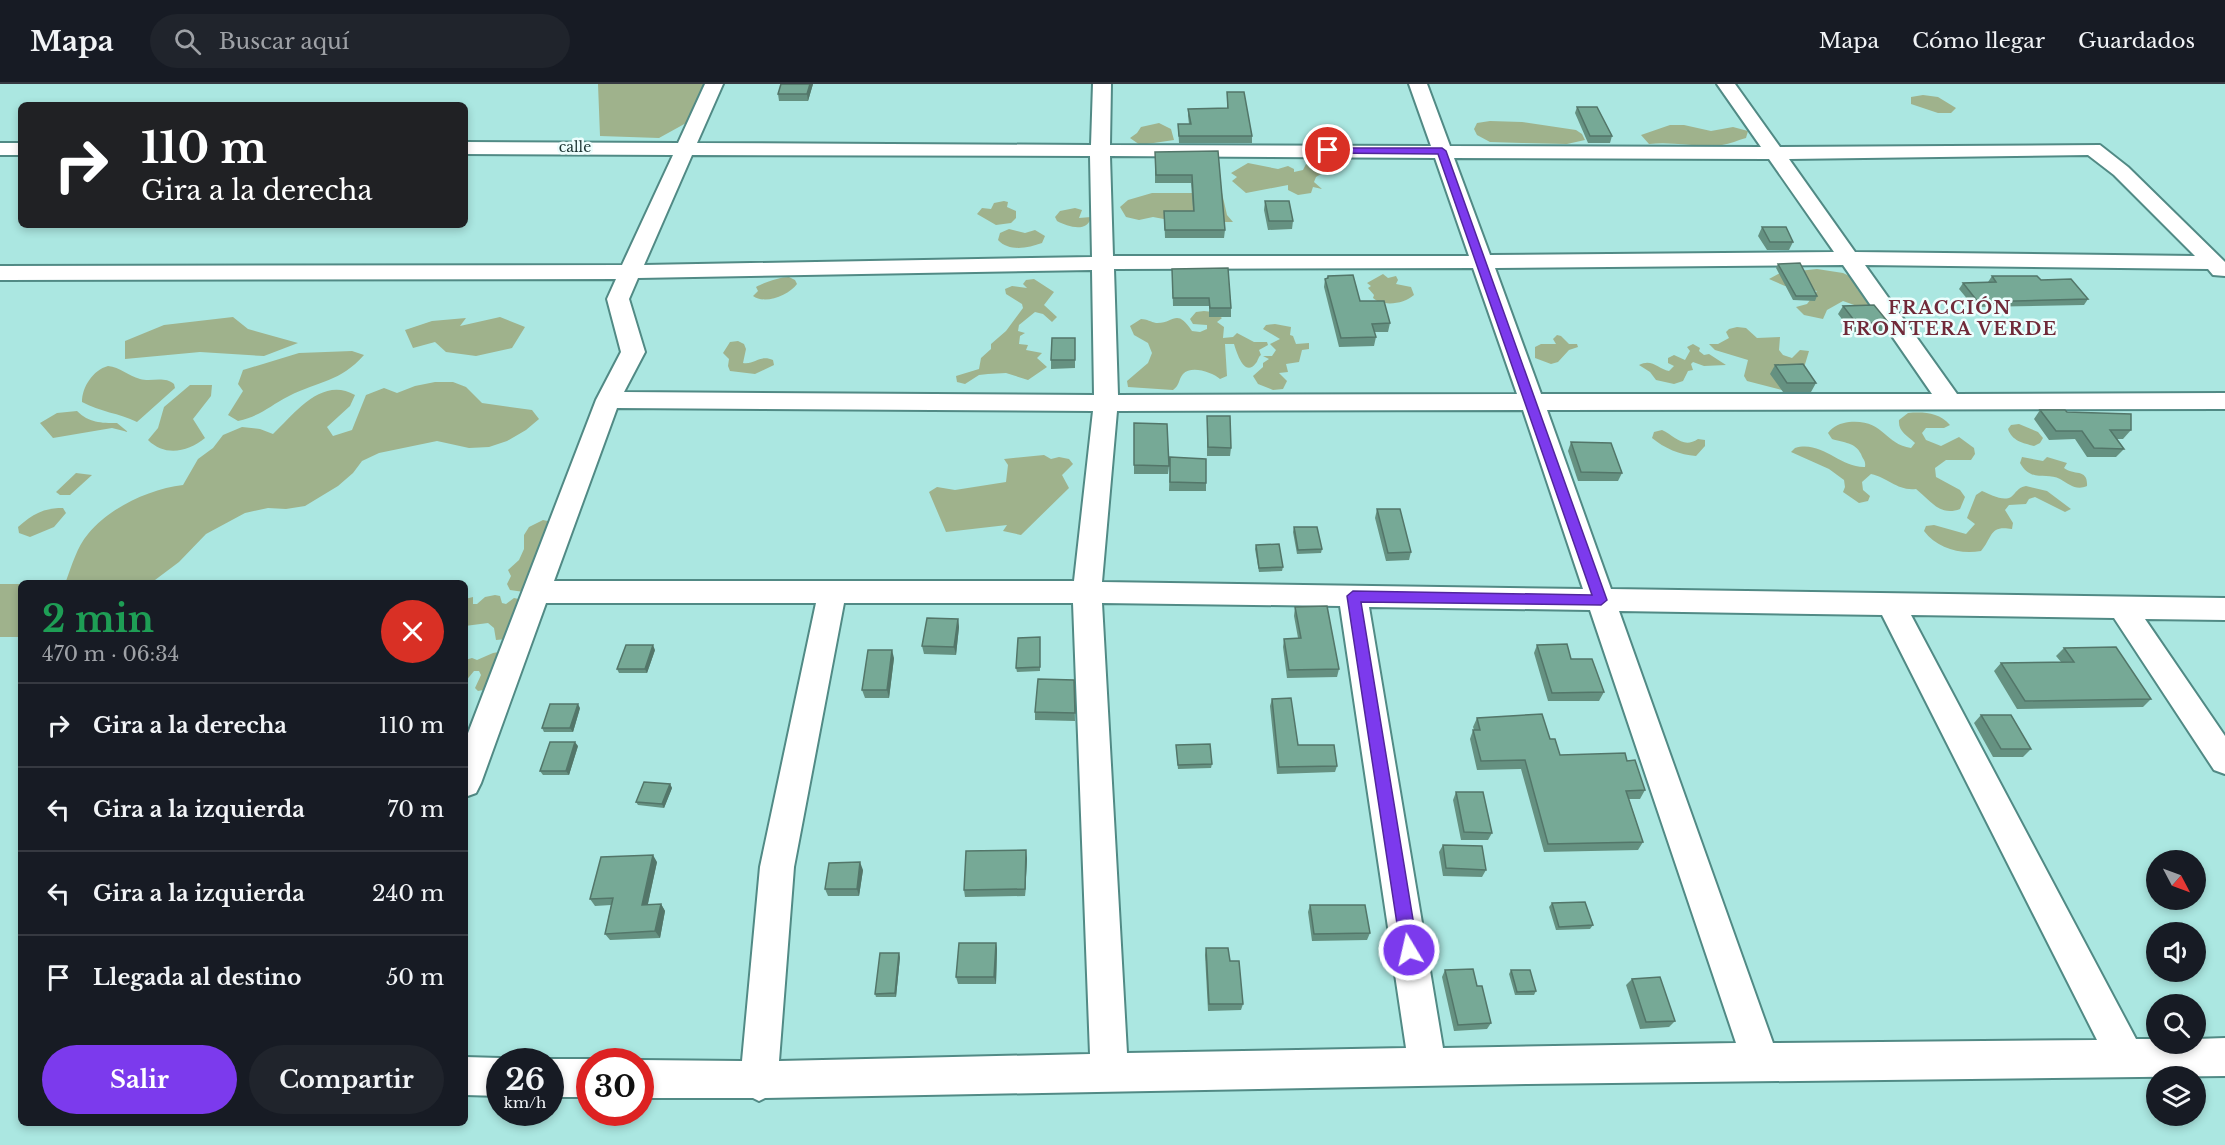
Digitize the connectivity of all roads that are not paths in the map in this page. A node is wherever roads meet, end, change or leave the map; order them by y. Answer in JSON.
{"nodes":[{"id":1,"x":714,"y":84,"type":"edge"},
{"id":2,"x":1102,"y":84,"type":"edge"},
{"id":3,"x":1418,"y":84,"type":"edge"},
{"id":4,"x":1726,"y":84,"type":"edge"},
{"id":5,"x":686,"y":147,"type":"junction"},
{"id":6,"x":468,"y":148,"type":"edge"},
{"id":7,"x":0,"y":149,"type":"edge"},
{"id":8,"x":18,"y":149,"type":"edge"},
{"id":9,"x":1100,"y":149,"type":"junction"},
{"id":10,"x":1442,"y":151,"type":"junction"},
{"id":11,"x":1774,"y":153,"type":"junction"},
{"id":12,"x":1849,"y":258,"type":"junction"},
{"id":13,"x":1103,"y":262,"type":"junction"},
{"id":14,"x":1482,"y":262,"type":"junction"},
{"id":15,"x":2220,"y":268,"type":"edge"},
{"id":16,"x":630,"y":272,"type":"junction"},
{"id":17,"x":0,"y":273,"type":"edge"},
{"id":18,"x":608,"y":400,"type":"junction"},
{"id":19,"x":2225,"y":400,"type":"edge"},
{"id":20,"x":1950,"y":401,"type":"junction"},
{"id":21,"x":1532,"y":402,"type":"junction"},
{"id":22,"x":1106,"y":403,"type":"junction"},
{"id":23,"x":832,"y":591,"type":"junction"},
{"id":24,"x":537,"y":592,"type":"junction"},
{"id":25,"x":1087,"y":592,"type":"junction"},
{"id":26,"x":1353,"y":596,"type":"junction"},
{"id":27,"x":1601,"y":600,"type":"junction"},
{"id":28,"x":1891,"y":604,"type":"junction"},
{"id":29,"x":2122,"y":608,"type":"junction"},
{"id":30,"x":2225,"y":609,"type":"edge"},
{"id":31,"x":2225,"y":761,"type":"edge"},
{"id":32,"x":468,"y":775,"type":"edge"},
{"id":33,"x":2225,"y":1057,"type":"edge"},
{"id":34,"x":2126,"y":1058,"type":"junction"},
{"id":35,"x":1760,"y":1060,"type":"junction"},
{"id":36,"x":1428,"y":1068,"type":"junction"},
{"id":37,"x":1109,"y":1072,"type":"junction"},
{"id":38,"x":468,"y":1076,"type":"edge"},
{"id":39,"x":486,"y":1077,"type":"edge"},
{"id":40,"x":654,"y":1079,"type":"edge"},
{"id":41,"x":759,"y":1082,"type":"junction"}],
"edges":[{"from":1,"to":5,"type":"street"},
{"from":2,"to":9,"type":"street"},
{"from":3,"to":10,"type":"street"},
{"from":4,"to":11,"type":"street"},
{"from":5,"to":6,"type":"street","name":"calle"},
{"from":5,"to":9,"type":"street","name":"calle"},
{"from":5,"to":16,"type":"street"},
{"from":7,"to":8,"type":"street"},
{"from":9,"to":10,"type":"street","name":"calle"},
{"from":9,"to":13,"type":"street"},
{"from":10,"to":11,"type":"street","name":"calle"},
{"from":10,"to":14,"type":"street"},
{"from":11,"to":12,"type":"street"},
{"from":11,"to":15,"type":"street","name":"calle"},
{"from":12,"to":14,"type":"street"},
{"from":12,"to":15,"type":"street"},
{"from":12,"to":20,"type":"street"},
{"from":13,"to":14,"type":"street"},
{"from":13,"to":16,"type":"street"},
{"from":13,"to":22,"type":"street"},
{"from":14,"to":21,"type":"street"},
{"from":16,"to":17,"type":"street"},
{"from":16,"to":18,"type":"street"},
{"from":18,"to":22,"type":"street"},
{"from":18,"to":24,"type":"street"},
{"from":19,"to":20,"type":"street"},
{"from":20,"to":21,"type":"street"},
{"from":21,"to":22,"type":"street"},
{"from":21,"to":27,"type":"street"},
{"from":22,"to":25,"type":"street"},
{"from":23,"to":24,"type":"street"},
{"from":23,"to":25,"type":"street"},
{"from":23,"to":41,"type":"street"},
{"from":24,"to":32,"type":"street"},
{"from":25,"to":26,"type":"street"},
{"from":25,"to":37,"type":"street"},
{"from":26,"to":27,"type":"street"},
{"from":26,"to":36,"type":"street"},
{"from":27,"to":28,"type":"street"},
{"from":27,"to":35,"type":"street"},
{"from":28,"to":29,"type":"street"},
{"from":28,"to":34,"type":"street"},
{"from":29,"to":30,"type":"street"},
{"from":29,"to":31,"type":"street"},
{"from":33,"to":34,"type":"street"},
{"from":34,"to":35,"type":"street"},
{"from":35,"to":36,"type":"street"},
{"from":36,"to":37,"type":"street"},
{"from":37,"to":41,"type":"street"},
{"from":38,"to":39,"type":"street"},
{"from":40,"to":41,"type":"street"}]}
